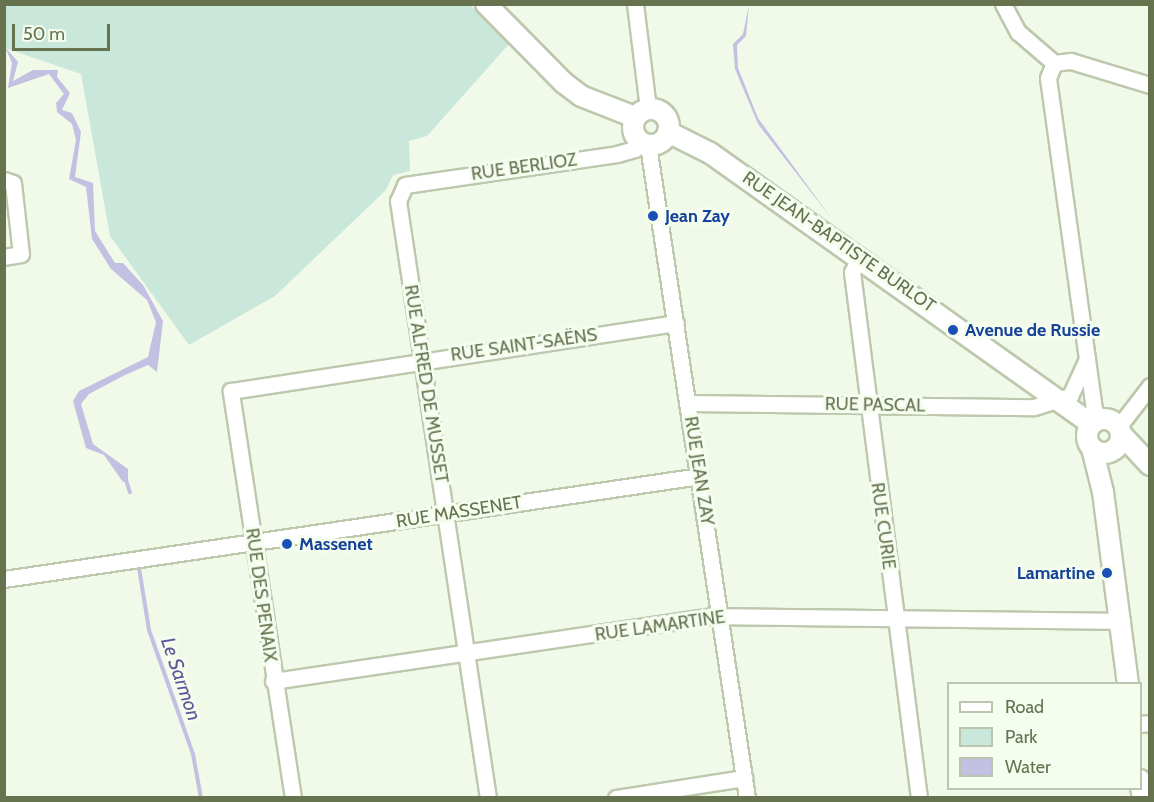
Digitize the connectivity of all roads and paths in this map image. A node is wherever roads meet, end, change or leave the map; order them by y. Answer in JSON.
{"nodes":[{"id":1,"x":486,"y":4,"type":"edge"},
{"id":2,"x":635,"y":4,"type":"edge"},
{"id":3,"x":1003,"y":4,"type":"edge"},
{"id":4,"x":1054,"y":63,"type":"junction"},
{"id":5,"x":1149,"y":85,"type":"edge"},
{"id":6,"x":641,"y":113,"type":"junction"},
{"id":7,"x":668,"y":132,"type":"junction"},
{"id":8,"x":644,"y":143,"type":"junction"},
{"id":9,"x":4,"y":180,"type":"edge"},
{"id":10,"x":405,"y":185,"type":"joint"},
{"id":11,"x":4,"y":257,"type":"edge"},
{"id":12,"x":860,"y":257,"type":"junction"},
{"id":13,"x":676,"y":322,"type":"junction"},
{"id":14,"x":1087,"y":358,"type":"junction"},
{"id":15,"x":422,"y":360,"type":"junction"},
{"id":16,"x":1149,"y":386,"type":"edge"},
{"id":17,"x":231,"y":391,"type":"joint"},
{"id":18,"x":1060,"y":398,"type":"junction"},
{"id":19,"x":688,"y":403,"type":"junction"},
{"id":20,"x":867,"y":405,"type":"junction"},
{"id":21,"x":1095,"y":421,"type":"junction"},
{"id":22,"x":1111,"y":442,"type":"junction"},
{"id":23,"x":1144,"y":460,"type":"edge"},
{"id":24,"x":700,"y":476,"type":"junction"},
{"id":25,"x":446,"y":514,"type":"junction"},
{"id":26,"x":253,"y":544,"type":"junction"},
{"id":27,"x":4,"y":579,"type":"edge"},
{"id":28,"x":722,"y":616,"type":"junction"},
{"id":29,"x":896,"y":619,"type":"junction"},
{"id":30,"x":1122,"y":621,"type":"junction"},
{"id":31,"x":467,"y":654,"type":"junction"},
{"id":32,"x":273,"y":681,"type":"junction"},
{"id":33,"x":1128,"y":682,"type":"edge"},
{"id":34,"x":744,"y":778,"type":"junction"},
{"id":35,"x":294,"y":798,"type":"edge"},
{"id":36,"x":488,"y":798,"type":"edge"},
{"id":37,"x":616,"y":798,"type":"edge"},
{"id":38,"x":747,"y":798,"type":"edge"},
{"id":39,"x":919,"y":798,"type":"edge"}],
"edges":[{"from":1,"to":6,"type":"street"},
{"from":2,"to":6,"type":"street"},
{"from":3,"to":4,"type":"street"},
{"from":4,"to":5,"type":"street"},
{"from":4,"to":14,"type":"street"},
{"from":6,"to":7,"type":"street"},
{"from":6,"to":8,"type":"street"},
{"from":7,"to":8,"type":"street"},
{"from":7,"to":12,"type":"street","name":"RUE JEAN-BAPTISTE BURLOT"},
{"from":8,"to":10,"type":"street","name":"RUE BERLIOZ"},
{"from":8,"to":13,"type":"street","name":"RUE JEAN ZAY"},
{"from":9,"to":11,"type":"street"},
{"from":10,"to":15,"type":"street","name":"RUE ALFRED DE MUSSET"},
{"from":12,"to":18,"type":"street","name":"RUE JEAN-BAPTISTE BURLOT"},
{"from":12,"to":20,"type":"street","name":"RUE CURIE"},
{"from":13,"to":15,"type":"street","name":"RUE SAINT-SAËNS"},
{"from":13,"to":19,"type":"street","name":"RUE JEAN ZAY"},
{"from":14,"to":18,"type":"street"},
{"from":14,"to":21,"type":"street"},
{"from":15,"to":17,"type":"street","name":"RUE SAINT-SAËNS"},
{"from":15,"to":25,"type":"street","name":"RUE ALFRED DE MUSSET"},
{"from":16,"to":22,"type":"street"},
{"from":17,"to":26,"type":"street","name":"RUE DES PENAIX"},
{"from":18,"to":20,"type":"street","name":"RUE PASCAL"},
{"from":18,"to":21,"type":"street","name":"RUE JEAN-BAPTISTE BURLOT"},
{"from":19,"to":20,"type":"street","name":"RUE PASCAL"},
{"from":19,"to":24,"type":"street","name":"RUE JEAN ZAY"},
{"from":20,"to":29,"type":"street","name":"RUE CURIE"},
{"from":21,"to":22,"type":"street","name":"RUE JEAN-BAPTISTE BURLOT"},
{"from":21,"to":22,"type":"street"},
{"from":22,"to":23,"type":"street"},
{"from":22,"to":30,"type":"street"},
{"from":24,"to":25,"type":"street","name":"RUE MASSENET"},
{"from":24,"to":28,"type":"street","name":"RUE JEAN ZAY"},
{"from":25,"to":26,"type":"street","name":"RUE MASSENET"},
{"from":25,"to":31,"type":"street","name":"RUE ALFRED DE MUSSET"},
{"from":26,"to":27,"type":"street","name":"RUE MASSENET"},
{"from":26,"to":32,"type":"street","name":"RUE DES PENAIX"},
{"from":28,"to":29,"type":"street","name":"RUE LAMARTINE"},
{"from":28,"to":31,"type":"street","name":"RUE LAMARTINE"},
{"from":28,"to":34,"type":"street","name":"RUE JEAN ZAY"},
{"from":29,"to":30,"type":"street","name":"RUE LAMARTINE"},
{"from":29,"to":39,"type":"street","name":"RUE CURIE"},
{"from":30,"to":33,"type":"street"},
{"from":31,"to":32,"type":"street","name":"RUE LAMARTINE"},
{"from":31,"to":36,"type":"street","name":"RUE ALFRED DE MUSSET"},
{"from":32,"to":35,"type":"street","name":"RUE DES PENAIX"},
{"from":34,"to":37,"type":"street"},
{"from":34,"to":38,"type":"street","name":"RUE JEAN ZAY"}]}
